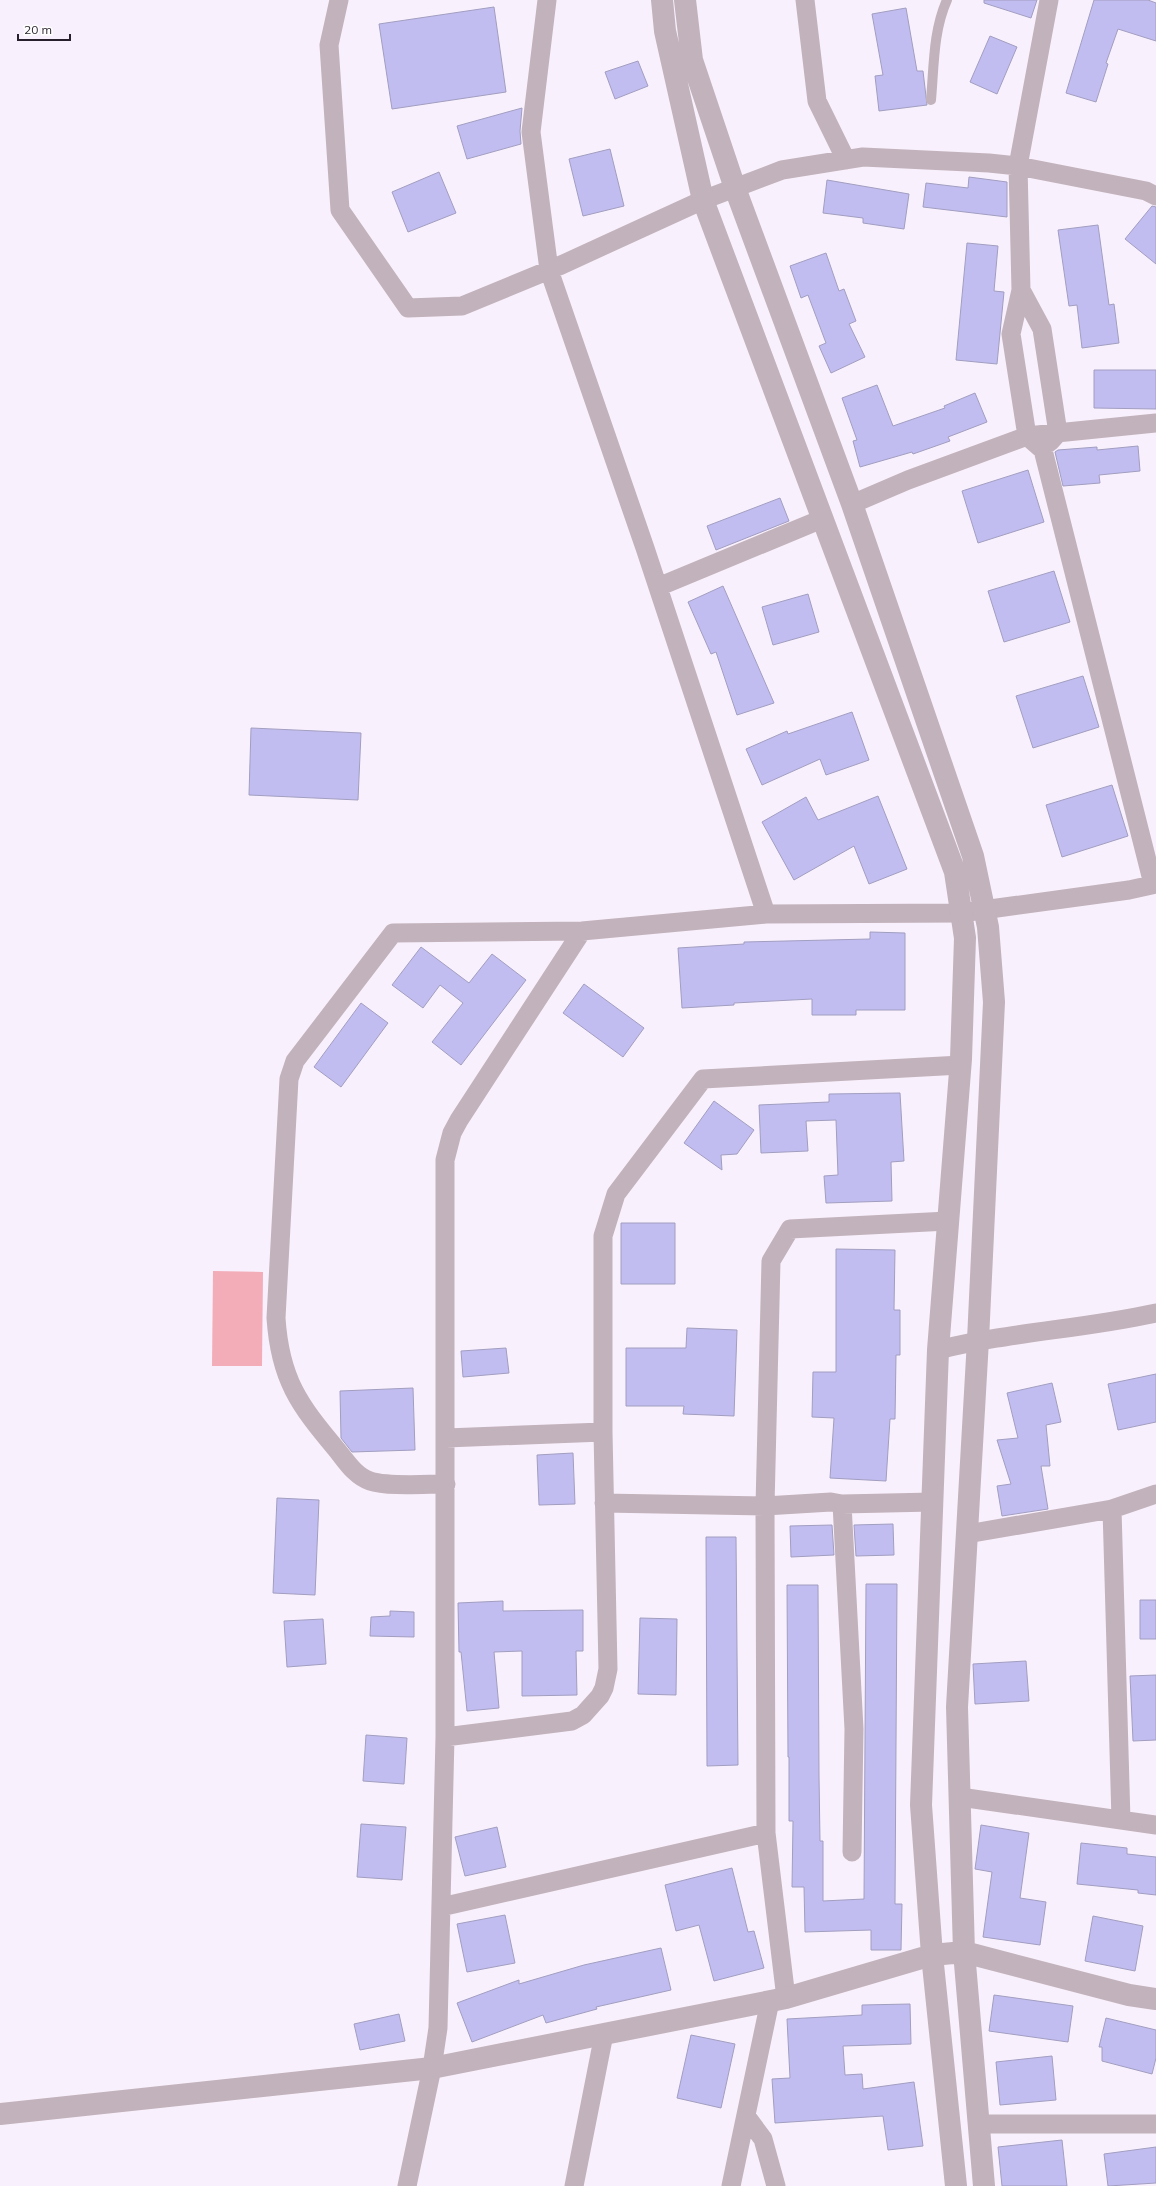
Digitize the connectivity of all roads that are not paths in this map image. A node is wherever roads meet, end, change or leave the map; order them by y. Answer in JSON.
{"nodes":[{"id":1,"x":339,"y":0,"type":"edge"},
{"id":2,"x":547,"y":0,"type":"edge"},
{"id":3,"x":662,"y":0,"type":"edge"},
{"id":4,"x":685,"y":0,"type":"edge"},
{"id":5,"x":805,"y":0,"type":"edge"},
{"id":6,"x":947,"y":0,"type":"edge"},
{"id":7,"x":1049,"y":0,"type":"edge"},
{"id":8,"x":931,"y":100,"type":"dead end"},
{"id":9,"x":846,"y":160,"type":"junction"},
{"id":10,"x":1018,"y":166,"type":"junction"},
{"id":11,"x":735,"y":188,"type":"junction"},
{"id":12,"x":1156,"y":196,"type":"edge"},
{"id":13,"x":703,"y":200,"type":"junction"},
{"id":14,"x":549,"y":270,"type":"junction"},
{"id":15,"x":1021,"y":290,"type":"junction"},
{"id":16,"x":1156,"y":423,"type":"edge"},
{"id":17,"x":1058,"y":433,"type":"junction"},
{"id":18,"x":1027,"y":436,"type":"junction"},
{"id":19,"x":1043,"y":450,"type":"junction"},
{"id":20,"x":852,"y":504,"type":"junction"},
{"id":21,"x":822,"y":519,"type":"junction"},
{"id":22,"x":658,"y":588,"type":"junction"},
{"id":23,"x":1155,"y":884,"type":"edge"},
{"id":24,"x":985,"y":911,"type":"junction"},
{"id":25,"x":961,"y":913,"type":"junction"},
{"id":26,"x":766,"y":914,"type":"junction"},
{"id":27,"x":582,"y":931,"type":"junction"},
{"id":28,"x":961,"y":1065,"type":"junction"},
{"id":29,"x":948,"y":1221,"type":"junction"},
{"id":30,"x":1156,"y":1313,"type":"edge"},
{"id":31,"x":978,"y":1340,"type":"junction"},
{"id":32,"x":938,"y":1350,"type":"junction"},
{"id":33,"x":603,"y":1432,"type":"junction"},
{"id":34,"x":446,"y":1438,"type":"junction"},
{"id":35,"x":446,"y":1484,"type":"junction"},
{"id":36,"x":1156,"y":1494,"type":"edge"},
{"id":37,"x":933,"y":1502,"type":"junction"},
{"id":38,"x":604,"y":1503,"type":"junction"},
{"id":39,"x":842,"y":1504,"type":"junction"},
{"id":40,"x":765,"y":1506,"type":"junction"},
{"id":41,"x":1112,"y":1509,"type":"junction"},
{"id":42,"x":967,"y":1534,"type":"junction"},
{"id":43,"x":446,"y":1737,"type":"junction"},
{"id":44,"x":960,"y":1797,"type":"junction"},
{"id":45,"x":1121,"y":1820,"type":"junction"},
{"id":46,"x":1156,"y":1825,"type":"edge"},
{"id":47,"x":766,"y":1833,"type":"junction"},
{"id":48,"x":852,"y":1852,"type":"dead end"},
{"id":49,"x":441,"y":1907,"type":"junction"},
{"id":50,"x":964,"y":1952,"type":"junction"},
{"id":51,"x":932,"y":1955,"type":"junction"},
{"id":52,"x":1156,"y":1999,"type":"edge"},
{"id":53,"x":778,"y":2000,"type":"junction"},
{"id":54,"x":604,"y":2034,"type":"junction"},
{"id":55,"x":432,"y":2068,"type":"junction"},
{"id":56,"x":0,"y":2114,"type":"edge"},
{"id":57,"x":746,"y":2116,"type":"junction"},
{"id":58,"x":979,"y":2124,"type":"junction"},
{"id":59,"x":1156,"y":2124,"type":"edge"},
{"id":60,"x":407,"y":2186,"type":"edge"},
{"id":61,"x":574,"y":2186,"type":"edge"},
{"id":62,"x":731,"y":2186,"type":"edge"},
{"id":63,"x":776,"y":2186,"type":"edge"},
{"id":64,"x":956,"y":2186,"type":"edge"},
{"id":65,"x":984,"y":2186,"type":"edge"}],
"edges":[{"from":1,"to":14,"type":"street"},
{"from":2,"to":14,"type":"street"},
{"from":3,"to":13,"type":"street"},
{"from":4,"to":11,"type":"street"},
{"from":5,"to":9,"type":"street"},
{"from":6,"to":8,"type":"lane"},
{"from":7,"to":10,"type":"street"},
{"from":9,"to":10,"type":"street"},
{"from":9,"to":11,"type":"street"},
{"from":10,"to":12,"type":"street"},
{"from":10,"to":15,"type":"street"},
{"from":11,"to":13,"type":"street"},
{"from":11,"to":20,"type":"street"},
{"from":13,"to":14,"type":"street"},
{"from":13,"to":21,"type":"street"},
{"from":14,"to":22,"type":"street"},
{"from":15,"to":17,"type":"street"},
{"from":15,"to":18,"type":"street"},
{"from":16,"to":17,"type":"street"},
{"from":17,"to":18,"type":"street"},
{"from":17,"to":19,"type":"street"},
{"from":18,"to":19,"type":"street"},
{"from":18,"to":20,"type":"street"},
{"from":19,"to":23,"type":"street"},
{"from":20,"to":21,"type":"street"},
{"from":20,"to":24,"type":"street"},
{"from":21,"to":22,"type":"street"},
{"from":21,"to":25,"type":"street"},
{"from":22,"to":26,"type":"street"},
{"from":23,"to":24,"type":"street"},
{"from":24,"to":25,"type":"street"},
{"from":24,"to":31,"type":"street"},
{"from":25,"to":26,"type":"street"},
{"from":25,"to":28,"type":"street"},
{"from":26,"to":27,"type":"street"},
{"from":27,"to":34,"type":"street"},
{"from":27,"to":35,"type":"street"},
{"from":28,"to":29,"type":"street"},
{"from":28,"to":33,"type":"street"},
{"from":29,"to":32,"type":"street"},
{"from":29,"to":40,"type":"street"},
{"from":30,"to":31,"type":"street"},
{"from":31,"to":32,"type":"street"},
{"from":31,"to":42,"type":"street"},
{"from":32,"to":37,"type":"street"},
{"from":33,"to":34,"type":"street"},
{"from":33,"to":38,"type":"street"},
{"from":34,"to":35,"type":"street"},
{"from":35,"to":43,"type":"street"},
{"from":36,"to":41,"type":"street"},
{"from":37,"to":39,"type":"street"},
{"from":37,"to":51,"type":"street"},
{"from":38,"to":40,"type":"street"},
{"from":38,"to":43,"type":"street"},
{"from":39,"to":40,"type":"street"},
{"from":39,"to":48,"type":"street"},
{"from":40,"to":47,"type":"street"},
{"from":41,"to":42,"type":"street"},
{"from":41,"to":45,"type":"street"},
{"from":42,"to":44,"type":"street"},
{"from":43,"to":49,"type":"street"},
{"from":44,"to":45,"type":"street"},
{"from":44,"to":50,"type":"street"},
{"from":45,"to":46,"type":"street"},
{"from":47,"to":49,"type":"street"},
{"from":47,"to":53,"type":"street"},
{"from":49,"to":55,"type":"street"},
{"from":50,"to":51,"type":"street"},
{"from":50,"to":52,"type":"street"},
{"from":50,"to":58,"type":"street"},
{"from":51,"to":53,"type":"street"},
{"from":51,"to":64,"type":"street"},
{"from":53,"to":54,"type":"street"},
{"from":53,"to":57,"type":"street"},
{"from":54,"to":55,"type":"street"},
{"from":54,"to":61,"type":"street"},
{"from":55,"to":56,"type":"street"},
{"from":55,"to":60,"type":"street"},
{"from":57,"to":62,"type":"street"},
{"from":57,"to":63,"type":"street"},
{"from":58,"to":59,"type":"street"},
{"from":58,"to":65,"type":"street"}]}
